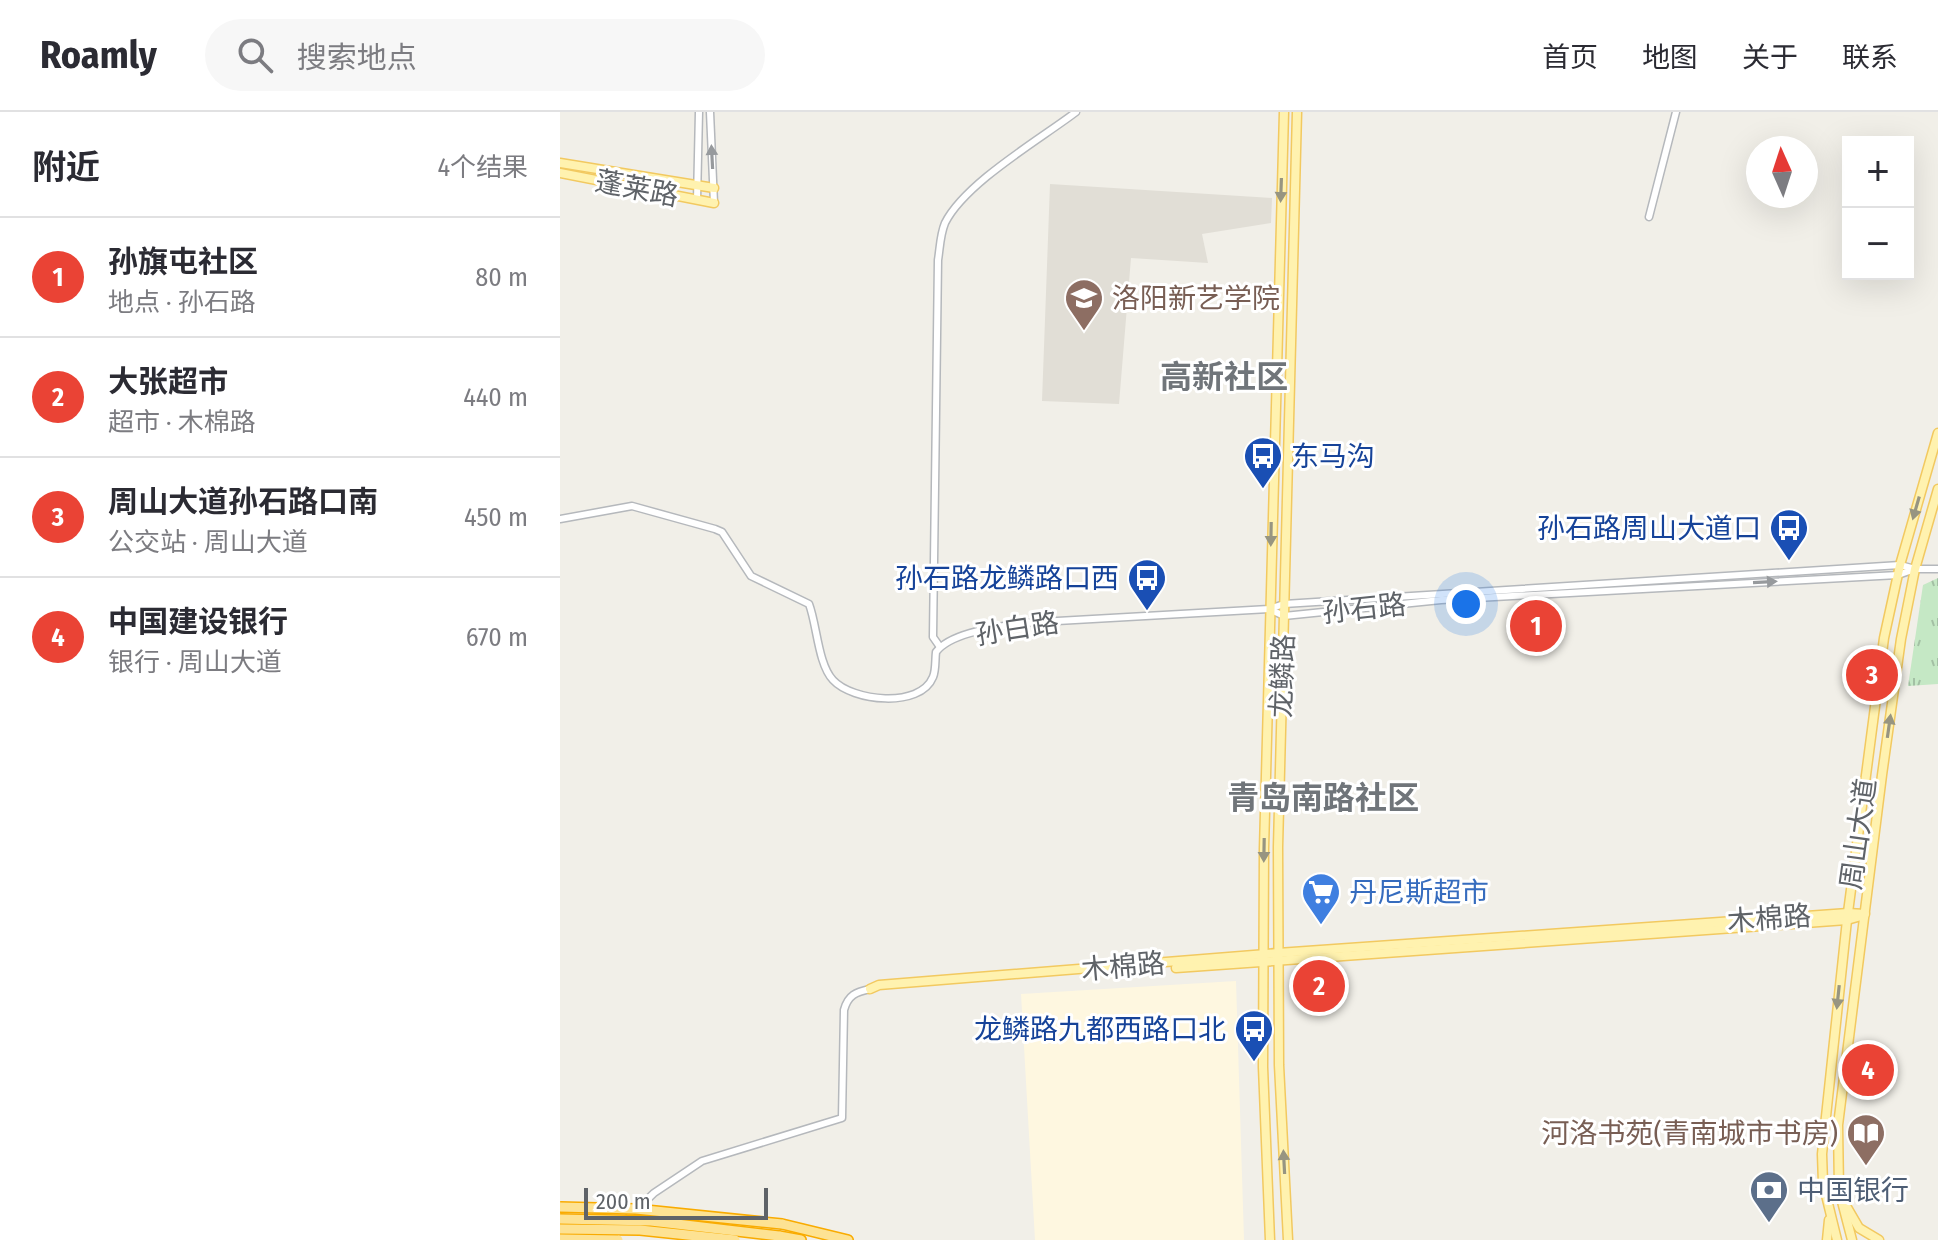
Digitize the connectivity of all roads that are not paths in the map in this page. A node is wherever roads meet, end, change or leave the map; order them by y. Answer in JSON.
{"nodes":[{"id":1,"x":699,"y":112,"type":"edge"},
{"id":2,"x":710,"y":112,"type":"edge"},
{"id":3,"x":1076,"y":112,"type":"edge"},
{"id":4,"x":1284,"y":112,"type":"edge"},
{"id":5,"x":1297,"y":112,"type":"edge"},
{"id":6,"x":1676,"y":112,"type":"edge"},
{"id":7,"x":560,"y":163,"type":"edge"},
{"id":8,"x":560,"y":173,"type":"edge"},
{"id":9,"x":698,"y":185,"type":"junction"},
{"id":10,"x":714,"y":188,"type":"junction"},
{"id":11,"x":697,"y":200,"type":"junction"},
{"id":12,"x":714,"y":203,"type":"joint"},
{"id":13,"x":1649,"y":217,"type":"dead end"},
{"id":14,"x":1938,"y":433,"type":"edge"},
{"id":15,"x":1938,"y":489,"type":"edge"},
{"id":16,"x":560,"y":519,"type":"edge"},
{"id":17,"x":1900,"y":565,"type":"junction"},
{"id":18,"x":1915,"y":569,"type":"junction"},
{"id":19,"x":1938,"y":569,"type":"edge"},
{"id":20,"x":1898,"y":575,"type":"junction"},
{"id":21,"x":1284,"y":604,"type":"junction"},
{"id":22,"x":1269,"y":609,"type":"junction"},
{"id":23,"x":1284,"y":616,"type":"junction"},
{"id":24,"x":940,"y":647,"type":"junction"},
{"id":25,"x":1865,"y":914,"type":"junction"},
{"id":26,"x":1847,"y":916,"type":"junction"},
{"id":27,"x":1278,"y":957,"type":"junction"},
{"id":28,"x":1263,"y":958,"type":"junction"},
{"id":29,"x":870,"y":989,"type":"joint"},
{"id":30,"x":1839,"y":1190,"type":"junction"},
{"id":31,"x":1826,"y":1200,"type":"junction"},
{"id":32,"x":560,"y":1207,"type":"edge"},
{"id":33,"x":560,"y":1219,"type":"edge"},
{"id":34,"x":560,"y":1229,"type":"edge"},
{"id":35,"x":560,"y":1239,"type":"edge"},
{"id":36,"x":605,"y":1240,"type":"edge"},
{"id":37,"x":618,"y":1240,"type":"edge"},
{"id":38,"x":735,"y":1240,"type":"edge"},
{"id":39,"x":801,"y":1240,"type":"edge"},
{"id":40,"x":848,"y":1240,"type":"edge"},
{"id":41,"x":1270,"y":1240,"type":"edge"},
{"id":42,"x":1288,"y":1240,"type":"edge"},
{"id":43,"x":1827,"y":1240,"type":"edge"},
{"id":44,"x":1837,"y":1240,"type":"edge"},
{"id":45,"x":1852,"y":1240,"type":"edge"},
{"id":46,"x":1879,"y":1240,"type":"edge"}],
"edges":[{"from":1,"to":9,"type":"street"},
{"from":10,"to":2,"type":"street","one_way":true},
{"from":3,"to":24,"type":"street"},
{"from":4,"to":22,"type":"main road","name":"龙鳞路","one_way":true},
{"from":5,"to":21,"type":"main road","name":"龙鳞路"},
{"from":6,"to":13,"type":"street"},
{"from":7,"to":9,"type":"main road","name":"蓬莱路"},
{"from":8,"to":11,"type":"main road","name":"蓬莱路"},
{"from":9,"to":10,"type":"main road","name":"蓬莱路"},
{"from":9,"to":11,"type":"street"},
{"from":10,"to":12,"type":"street"},
{"from":11,"to":12,"type":"main road","name":"蓬莱路"},
{"from":14,"to":17,"type":"main road","name":"周山大道","one_way":true},
{"from":15,"to":18,"type":"main road","name":"周山大道"},
{"from":16,"to":24,"type":"street","name":"孙白路"},
{"from":17,"to":18,"type":"street","name":"孙石路"},
{"from":17,"to":20,"type":"main road","name":"周山大道"},
{"from":17,"to":21,"type":"street","name":"孙石路"},
{"from":18,"to":19,"type":"street","name":"孙石路"},
{"from":18,"to":20,"type":"street","name":"孙石路"},
{"from":25,"to":18,"type":"main road","name":"周山大道","one_way":true},
{"from":23,"to":20,"type":"street","name":"孙石路","one_way":true},
{"from":20,"to":26,"type":"main road","name":"周山大道"},
{"from":21,"to":22,"type":"street","name":"孙石路"},
{"from":21,"to":23,"type":"main road","name":"龙鳞路"},
{"from":22,"to":23,"type":"street","name":"孙石路"},
{"from":22,"to":24,"type":"street","name":"孙白路"},
{"from":22,"to":28,"type":"main road","name":"龙鳞路","one_way":true},
{"from":23,"to":27,"type":"main road","name":"龙鳞路"},
{"from":25,"to":26,"type":"main road","name":"木棉路"},
{"from":25,"to":30,"type":"main road","name":"周山大道"},
{"from":26,"to":27,"type":"main road","name":"木棉路"},
{"from":26,"to":31,"type":"main road","name":"周山大道","one_way":true},
{"from":27,"to":28,"type":"main road","name":"木棉路"},
{"from":42,"to":27,"type":"main road","name":"龙鳞路","one_way":true},
{"from":28,"to":29,"type":"main road","name":"木棉路"},
{"from":28,"to":41,"type":"main road","name":"龙鳞路"},
{"from":29,"to":36,"type":"street"},
{"from":30,"to":45,"type":"main road","name":"周山大道"},
{"from":30,"to":46,"type":"main road"},
{"from":31,"to":43,"type":"main road"},
{"from":31,"to":44,"type":"main road","name":"周山大道"},
{"from":32,"to":40,"type":"highway","bridge":true},
{"from":33,"to":39,"type":"highway","bridge":true},
{"from":34,"to":38,"type":"highway","bridge":true},
{"from":35,"to":37,"type":"highway","bridge":true}]}
